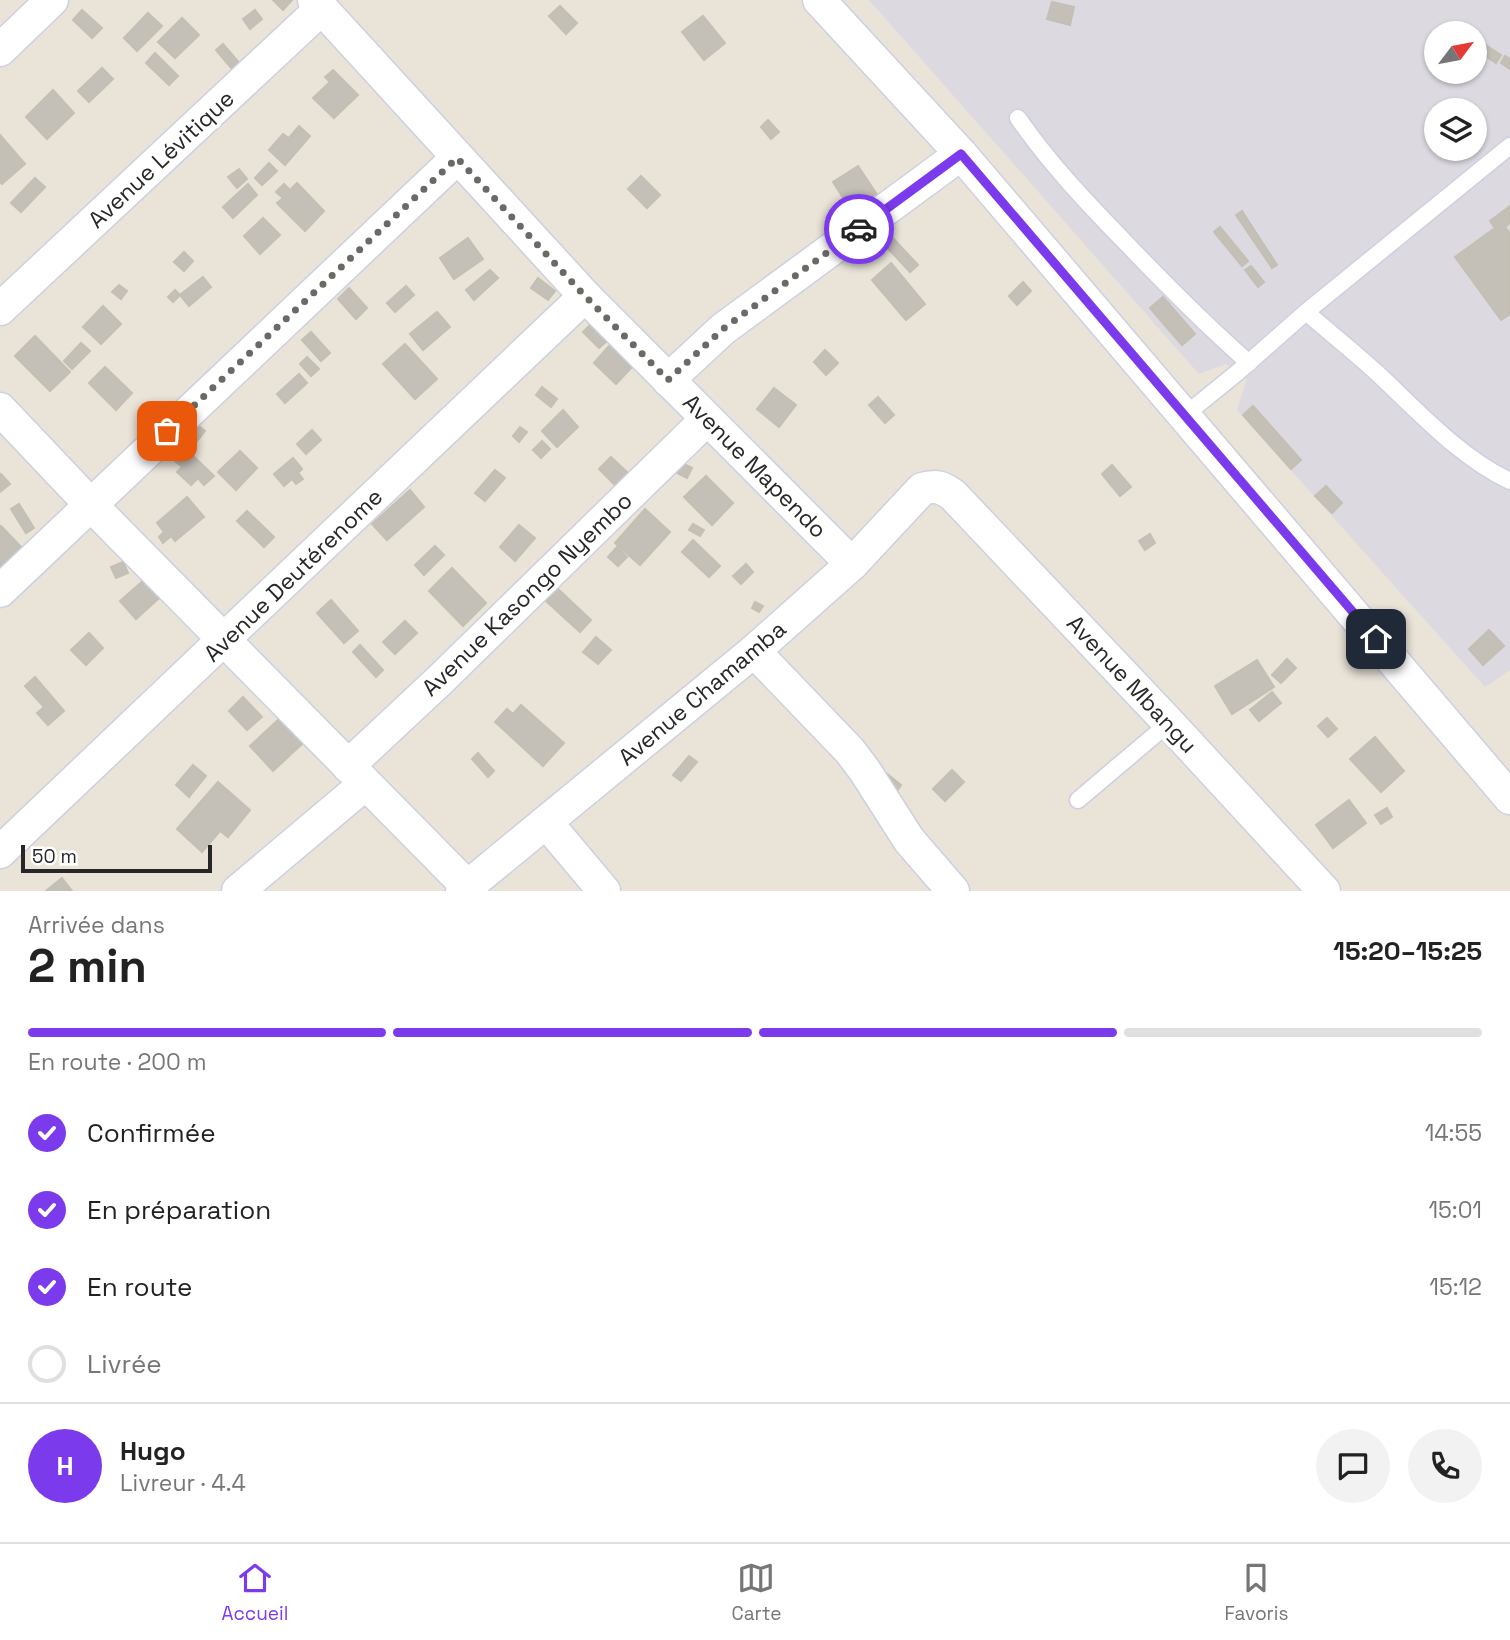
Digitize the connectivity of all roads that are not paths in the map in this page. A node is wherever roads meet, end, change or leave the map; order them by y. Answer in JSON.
{"nodes":[{"id":1,"x":52,"y":0,"type":"edge"},
{"id":2,"x":819,"y":0,"type":"edge"},
{"id":3,"x":318,"y":4,"type":"edge"},
{"id":4,"x":0,"y":50,"type":"edge"},
{"id":5,"x":1018,"y":118,"type":"dead end"},
{"id":6,"x":1510,"y":146,"type":"edge"},
{"id":7,"x":961,"y":154,"type":"junction"},
{"id":8,"x":457,"y":158,"type":"junction"},
{"id":9,"x":585,"y":296,"type":"junction"},
{"id":10,"x":0,"y":309,"type":"edge"},
{"id":11,"x":1306,"y":312,"type":"junction"},
{"id":12,"x":1249,"y":363,"type":"junction"},
{"id":13,"x":668,"y":380,"type":"junction"},
{"id":14,"x":0,"y":409,"type":"edge"},
{"id":15,"x":1185,"y":415,"type":"junction"},
{"id":16,"x":706,"y":420,"type":"junction"},
{"id":17,"x":1510,"y":481,"type":"edge"},
{"id":18,"x":933,"y":485,"type":"joint"},
{"id":19,"x":90,"y":504,"type":"junction"},
{"id":20,"x":852,"y":564,"type":"junction"},
{"id":21,"x":0,"y":591,"type":"edge"},
{"id":22,"x":224,"y":641,"type":"junction"},
{"id":23,"x":754,"y":651,"type":"junction"},
{"id":24,"x":1170,"y":723,"type":"junction"},
{"id":25,"x":357,"y":775,"type":"junction"},
{"id":26,"x":1510,"y":798,"type":"edge"},
{"id":27,"x":1078,"y":800,"type":"dead end"},
{"id":28,"x":547,"y":822,"type":"junction"},
{"id":29,"x":0,"y":852,"type":"edge"},
{"id":30,"x":465,"y":888,"type":"edge"},
{"id":31,"x":238,"y":891,"type":"edge"},
{"id":32,"x":604,"y":891,"type":"edge"},
{"id":33,"x":953,"y":891,"type":"edge"},
{"id":34,"x":1324,"y":891,"type":"edge"}],
"edges":[{"from":1,"to":4,"type":"street"},
{"from":2,"to":7,"type":"street"},
{"from":3,"to":8,"type":"street","name":"Avenue Mapendo"},
{"from":3,"to":10,"type":"street","name":"Avenue Lévitique"},
{"from":5,"to":12,"type":"lane"},
{"from":6,"to":11,"type":"lane"},
{"from":7,"to":13,"type":"street"},
{"from":7,"to":15,"type":"street"},
{"from":8,"to":9,"type":"street","name":"Avenue Mapendo"},
{"from":8,"to":19,"type":"street"},
{"from":9,"to":13,"type":"street","name":"Avenue Mapendo"},
{"from":9,"to":22,"type":"street","name":"Avenue Deutérenome"},
{"from":11,"to":12,"type":"lane"},
{"from":11,"to":17,"type":"lane"},
{"from":12,"to":15,"type":"lane"},
{"from":13,"to":16,"type":"street","name":"Avenue Mapendo"},
{"from":14,"to":19,"type":"street"},
{"from":15,"to":26,"type":"street"},
{"from":16,"to":20,"type":"street","name":"Avenue Mapendo"},
{"from":16,"to":25,"type":"street","name":"Avenue Kasongo Nyembo"},
{"from":18,"to":20,"type":"street","name":"Avenue Chamamba"},
{"from":18,"to":24,"type":"street","name":"Avenue Mbangu"},
{"from":19,"to":21,"type":"street"},
{"from":19,"to":22,"type":"street"},
{"from":20,"to":23,"type":"street","name":"Avenue Chamamba"},
{"from":22,"to":25,"type":"street"},
{"from":22,"to":29,"type":"street","name":"Avenue Deutérenome"},
{"from":23,"to":28,"type":"street","name":"Avenue Chamamba"},
{"from":23,"to":33,"type":"street"},
{"from":24,"to":27,"type":"lane"},
{"from":24,"to":34,"type":"street","name":"Avenue Mbangu"},
{"from":25,"to":30,"type":"street"},
{"from":25,"to":31,"type":"street","name":"Avenue Kasongo Nyembo"},
{"from":28,"to":30,"type":"street","name":"Avenue Chamamba"},
{"from":28,"to":32,"type":"street"}]}
